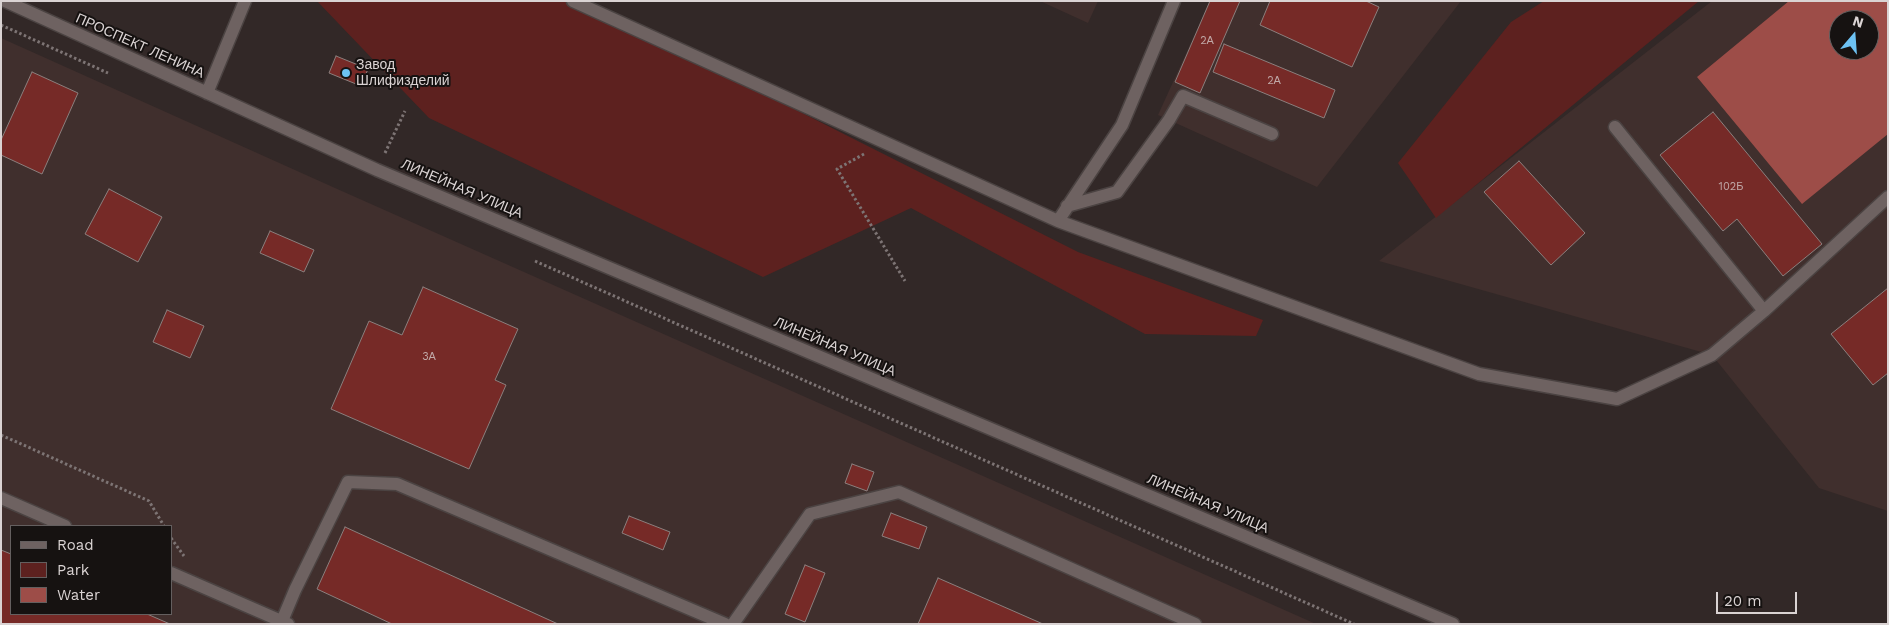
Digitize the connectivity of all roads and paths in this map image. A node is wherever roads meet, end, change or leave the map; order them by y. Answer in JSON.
{"nodes":[{"id":1,"x":5,"y":1,"type":"edge"},
{"id":2,"x":244,"y":1,"type":"edge"},
{"id":3,"x":573,"y":1,"type":"edge"},
{"id":4,"x":1174,"y":1,"type":"edge"},
{"id":5,"x":1,"y":25,"type":"edge"},
{"id":6,"x":109,"y":73,"type":"dead end"},
{"id":7,"x":207,"y":93,"type":"junction"},
{"id":8,"x":405,"y":112,"type":"dead end"},
{"id":9,"x":1615,"y":127,"type":"dead end"},
{"id":10,"x":1272,"y":134,"type":"dead end"},
{"id":11,"x":884,"y":142,"type":"junction"},
{"id":12,"x":377,"y":170,"type":"junction"},
{"id":13,"x":1888,"y":197,"type":"edge"},
{"id":14,"x":1067,"y":206,"type":"junction"},
{"id":15,"x":1058,"y":221,"type":"junction"},
{"id":16,"x":532,"y":260,"type":"dead end"},
{"id":17,"x":905,"y":281,"type":"dead end"},
{"id":18,"x":1764,"y":311,"type":"junction"},
{"id":19,"x":1,"y":435,"type":"edge"},
{"id":20,"x":1,"y":498,"type":"edge"},
{"id":21,"x":62,"y":525,"type":"edge"},
{"id":22,"x":163,"y":525,"type":"edge"},
{"id":23,"x":172,"y":573,"type":"edge"},
{"id":24,"x":268,"y":619,"type":"edge"},
{"id":25,"x":285,"y":622,"type":"edge"},
{"id":26,"x":725,"y":624,"type":"edge"},
{"id":27,"x":734,"y":624,"type":"edge"},
{"id":28,"x":1195,"y":624,"type":"edge"},
{"id":29,"x":1354,"y":624,"type":"edge"},
{"id":30,"x":1453,"y":624,"type":"edge"}],
"edges":[{"from":1,"to":7,"type":"street","name":"ПРОСПЕКТ ЛЕНИНА"},
{"from":2,"to":7,"type":"street"},
{"from":3,"to":11,"type":"street"},
{"from":4,"to":14,"type":"street"},
{"from":5,"to":6,"type":"path"},
{"from":7,"to":12,"type":"street","name":"ЛИНЕЙНАЯ УЛИЦА"},
{"from":8,"to":12,"type":"path"},
{"from":9,"to":18,"type":"street"},
{"from":10,"to":14,"type":"street"},
{"from":11,"to":15,"type":"street"},
{"from":11,"to":17,"type":"path"},
{"from":12,"to":30,"type":"street","name":"ЛИНЕЙНАЯ УЛИЦА"},
{"from":13,"to":18,"type":"street"},
{"from":14,"to":15,"type":"street"},
{"from":15,"to":18,"type":"street"},
{"from":16,"to":29,"type":"path"},
{"from":19,"to":22,"type":"path"},
{"from":20,"to":21,"type":"street"},
{"from":23,"to":24,"type":"street"},
{"from":24,"to":25,"type":"street"},
{"from":25,"to":26,"type":"street"},
{"from":27,"to":28,"type":"street"}]}
